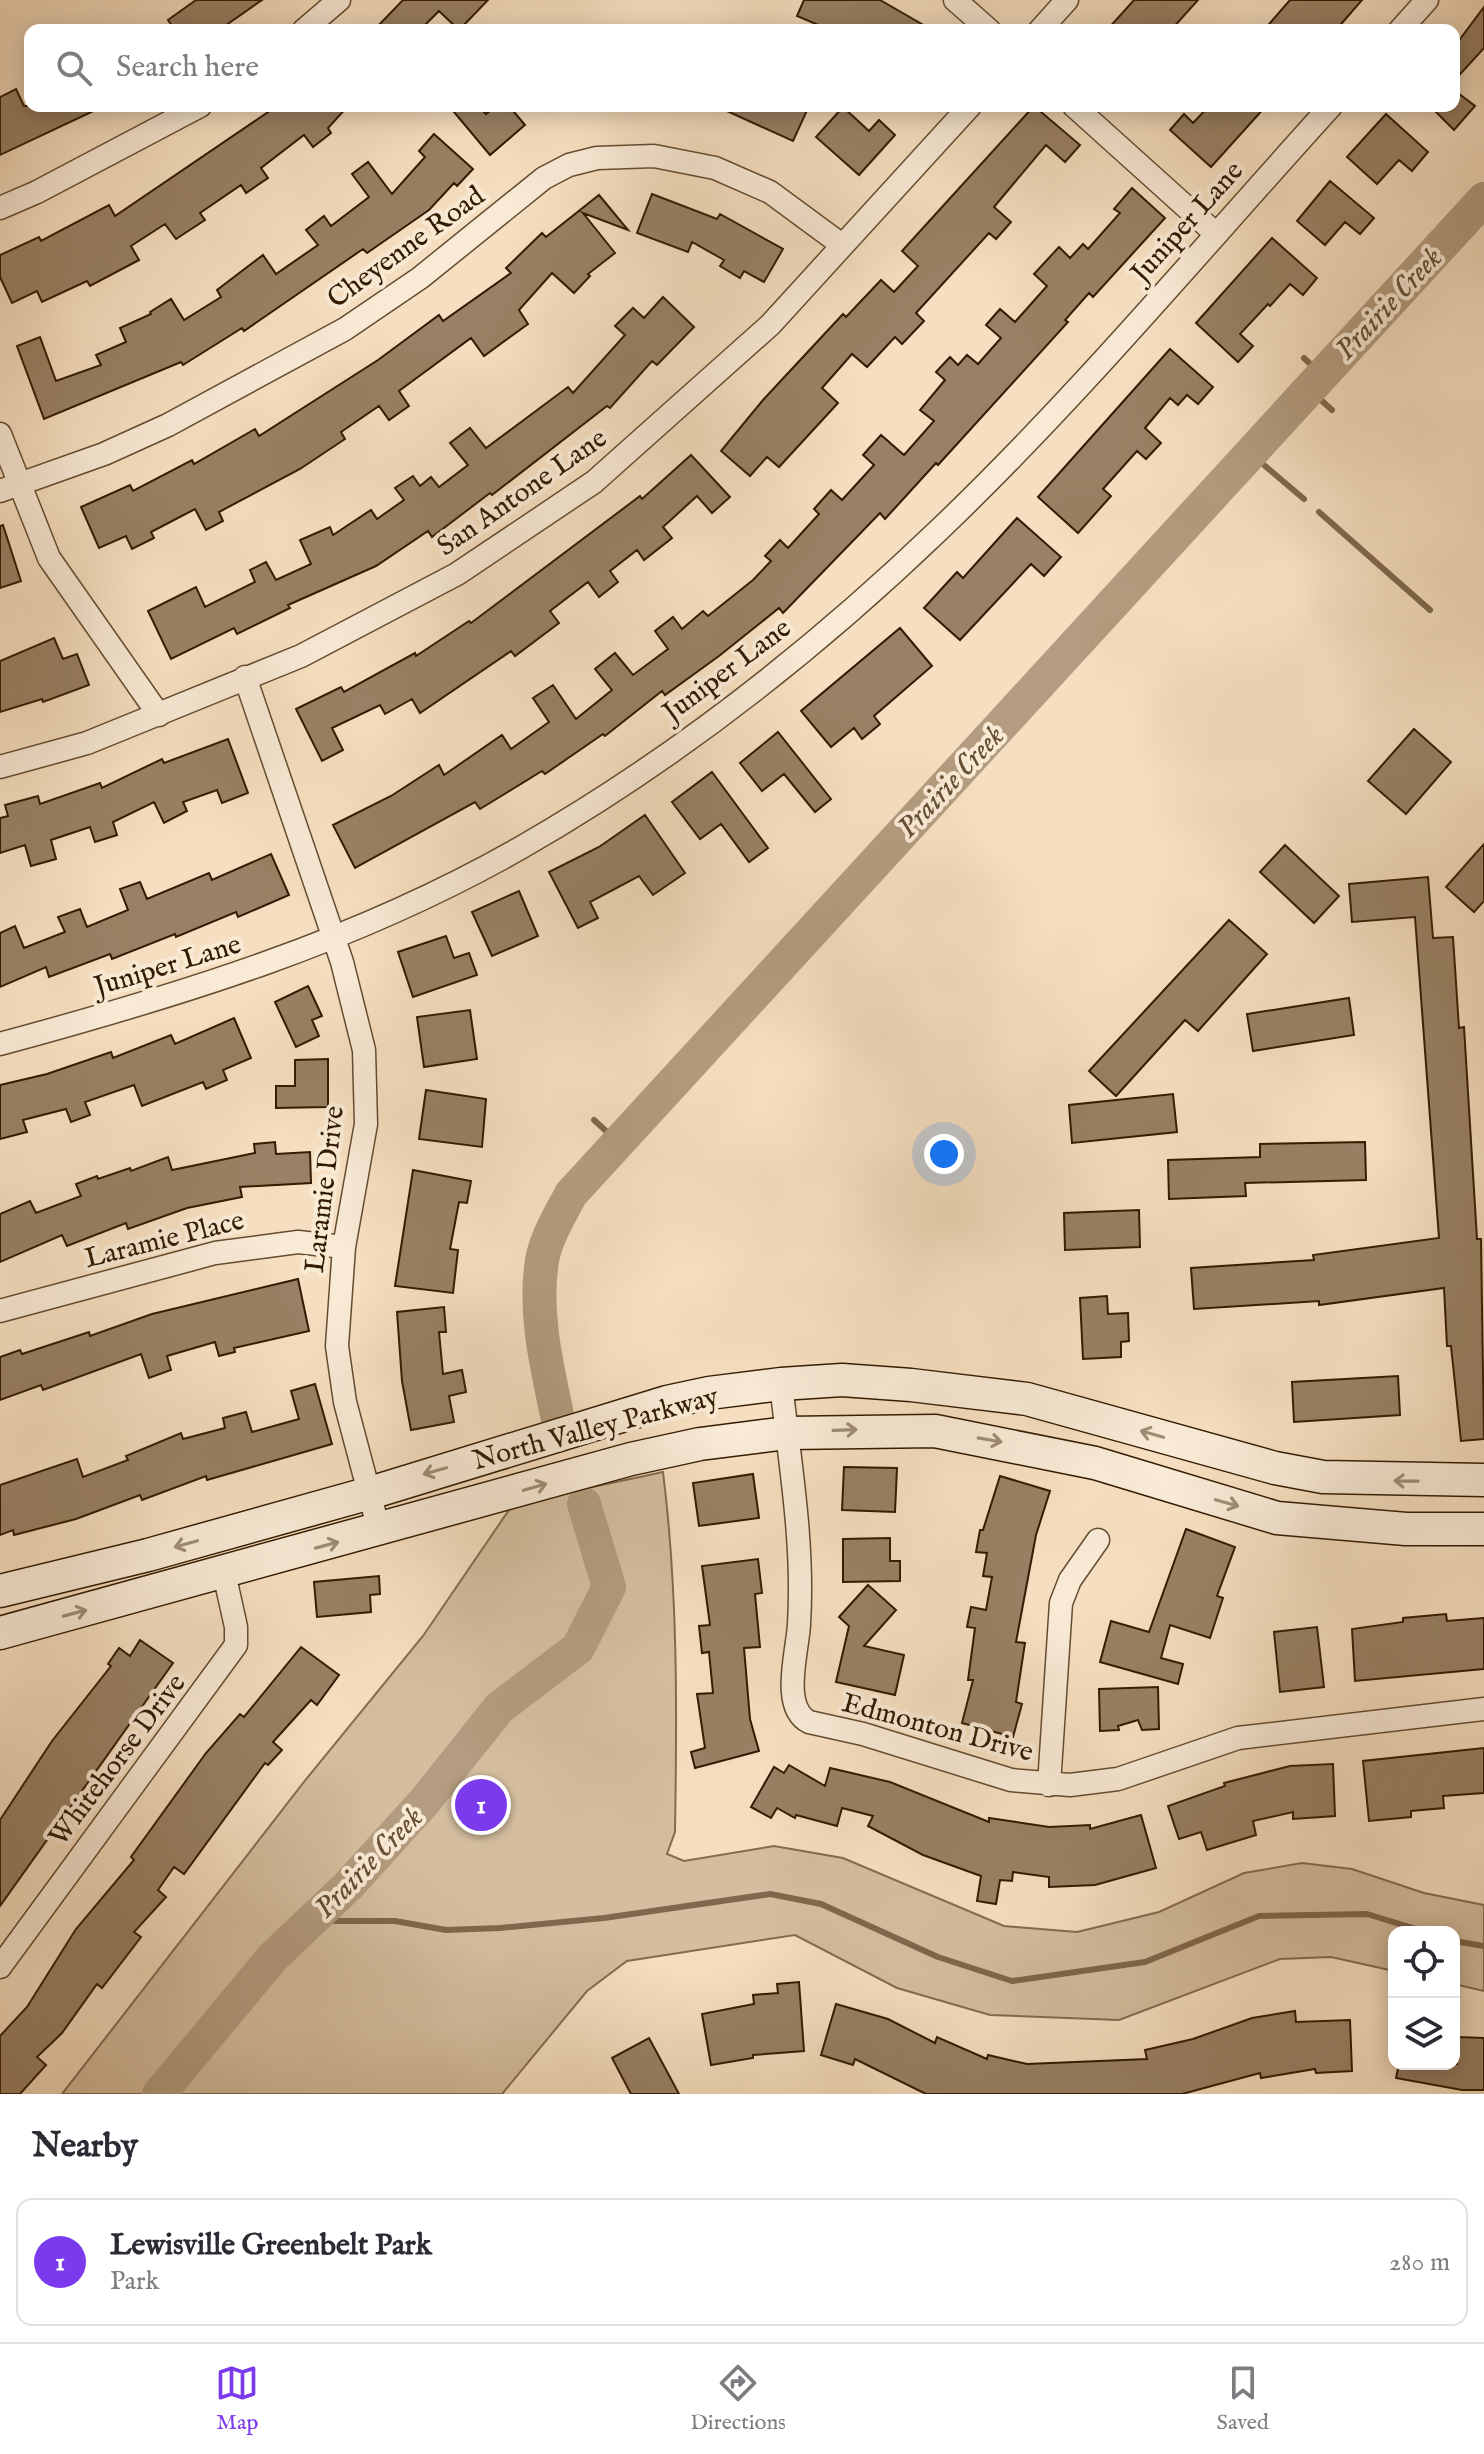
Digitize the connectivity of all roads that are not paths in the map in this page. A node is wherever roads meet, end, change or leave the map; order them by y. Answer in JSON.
{"nodes":[{"id":1,"x":339,"y":0,"type":"edge"},
{"id":2,"x":955,"y":0,"type":"edge"},
{"id":3,"x":1067,"y":0,"type":"edge"},
{"id":4,"x":1427,"y":0,"type":"edge"},
{"id":5,"x":311,"y":24,"type":"edge"},
{"id":6,"x":982,"y":24,"type":"edge"},
{"id":7,"x":1045,"y":24,"type":"edge"},
{"id":8,"x":1405,"y":24,"type":"edge"},
{"id":9,"x":189,"y":112,"type":"edge"},
{"id":10,"x":964,"y":112,"type":"edge"},
{"id":11,"x":1081,"y":112,"type":"edge"},
{"id":12,"x":1326,"y":112,"type":"edge"},
{"id":13,"x":0,"y":208,"type":"edge"},
{"id":14,"x":1215,"y":233,"type":"junction"},
{"id":15,"x":842,"y":245,"type":"junction"},
{"id":16,"x":0,"y":434,"type":"edge"},
{"id":17,"x":9,"y":487,"type":"edge"},
{"id":18,"x":245,"y":677,"type":"junction"},
{"id":19,"x":159,"y":715,"type":"junction"},
{"id":20,"x":0,"y":767,"type":"edge"},
{"id":21,"x":332,"y":939,"type":"junction"},
{"id":22,"x":0,"y":1044,"type":"edge"},
{"id":23,"x":344,"y":1247,"type":"junction"},
{"id":24,"x":0,"y":1311,"type":"edge"},
{"id":25,"x":781,"y":1384,"type":"junction"},
{"id":26,"x":1049,"y":1405,"type":"junction"},
{"id":27,"x":787,"y":1433,"type":"junction"},
{"id":28,"x":1045,"y":1450,"type":"junction"},
{"id":29,"x":1484,"y":1480,"type":"edge"},
{"id":30,"x":370,"y":1493,"type":"junction"},
{"id":31,"x":1484,"y":1529,"type":"edge"},
{"id":32,"x":379,"y":1530,"type":"junction"},
{"id":33,"x":1098,"y":1540,"type":"dead end"},
{"id":34,"x":224,"y":1573,"type":"junction"},
{"id":35,"x":0,"y":1591,"type":"edge"},
{"id":36,"x":0,"y":1633,"type":"edge"},
{"id":37,"x":1484,"y":1709,"type":"edge"},
{"id":38,"x":1049,"y":1785,"type":"junction"},
{"id":39,"x":2,"y":1960,"type":"edge"}],
"edges":[{"from":1,"to":5,"type":"street"},
{"from":2,"to":6,"type":"street"},
{"from":3,"to":7,"type":"street"},
{"from":4,"to":8,"type":"street"},
{"from":9,"to":13,"type":"street"},
{"from":10,"to":15,"type":"street","name":"San Antone Lane"},
{"from":11,"to":14,"type":"street"},
{"from":12,"to":14,"type":"street","name":"Juniper Lane"},
{"from":14,"to":21,"type":"street","name":"Juniper Lane"},
{"from":15,"to":17,"type":"street","name":"Cheyenne Road"},
{"from":15,"to":18,"type":"street","name":"San Antone Lane"},
{"from":16,"to":17,"type":"street"},
{"from":17,"to":19,"type":"street"},
{"from":18,"to":19,"type":"street","name":"San Antone Lane"},
{"from":18,"to":21,"type":"street","name":"Laramie Drive"},
{"from":19,"to":20,"type":"street","name":"San Antone Lane"},
{"from":21,"to":22,"type":"street","name":"Juniper Lane"},
{"from":21,"to":23,"type":"street","name":"Laramie Drive"},
{"from":23,"to":24,"type":"street","name":"Laramie Place"},
{"from":23,"to":30,"type":"street","name":"Laramie Drive"},
{"from":25,"to":26,"type":"street","name":"North Valley Parkway"},
{"from":25,"to":27,"type":"street","name":"Edmonton Drive"},
{"from":25,"to":30,"type":"street","name":"North Valley Parkway","one_way":true},
{"from":26,"to":28,"type":"street"},
{"from":29,"to":26,"type":"street","name":"North Valley Parkway","one_way":true},
{"from":27,"to":28,"type":"street","name":"North Valley Parkway","one_way":true},
{"from":32,"to":27,"type":"street","name":"North Valley Parkway","one_way":true},
{"from":27,"to":38,"type":"street","name":"Edmonton Drive"},
{"from":28,"to":31,"type":"street","name":"North Valley Parkway","one_way":true},
{"from":30,"to":32,"type":"street","name":"Laramie Drive"},
{"from":30,"to":35,"type":"street","name":"North Valley Parkway","one_way":true},
{"from":34,"to":32,"type":"street","name":"North Valley Parkway","one_way":true},
{"from":33,"to":38,"type":"street"},
{"from":36,"to":34,"type":"street","name":"North Valley Parkway","one_way":true},
{"from":34,"to":39,"type":"street","name":"Whitehorse Drive"},
{"from":37,"to":38,"type":"street","name":"Edmonton Drive"}]}
